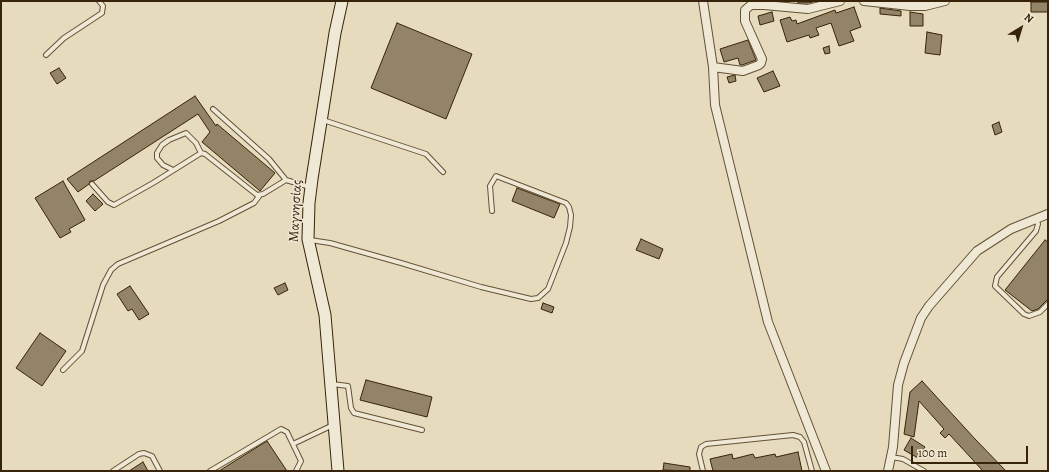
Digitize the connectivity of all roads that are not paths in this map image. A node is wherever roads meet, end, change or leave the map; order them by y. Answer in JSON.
{"nodes":[{"id":1,"x":99,"y":1,"type":"edge"},
{"id":2,"x":342,"y":1,"type":"edge"},
{"id":3,"x":703,"y":1,"type":"edge"},
{"id":4,"x":840,"y":1,"type":"edge"},
{"id":5,"x":864,"y":1,"type":"edge"},
{"id":6,"x":945,"y":1,"type":"edge"},
{"id":7,"x":46,"y":56,"type":"dead end"},
{"id":8,"x":713,"y":67,"type":"junction"},
{"id":9,"x":213,"y":109,"type":"dead end"},
{"id":10,"x":322,"y":120,"type":"junction"},
{"id":11,"x":201,"y":153,"type":"junction"},
{"id":12,"x":173,"y":170,"type":"junction"},
{"id":13,"x":443,"y":172,"type":"dead end"},
{"id":14,"x":286,"y":180,"type":"junction"},
{"id":15,"x":92,"y":184,"type":"dead end"},
{"id":16,"x":311,"y":187,"type":"junction"},
{"id":17,"x":260,"y":195,"type":"junction"},
{"id":18,"x":492,"y":211,"type":"dead end"},
{"id":19,"x":1048,"y":214,"type":"edge"},
{"id":20,"x":1036,"y":218,"type":"junction"},
{"id":21,"x":308,"y":239,"type":"junction"},
{"id":22,"x":1048,"y":304,"type":"edge"},
{"id":23,"x":63,"y":370,"type":"dead end"},
{"id":24,"x":331,"y":384,"type":"junction"},
{"id":25,"x":334,"y":425,"type":"junction"},
{"id":26,"x":422,"y":430,"type":"dead end"},
{"id":27,"x":293,"y":444,"type":"junction"},
{"id":28,"x":891,"y":457,"type":"junction"},
{"id":29,"x":113,"y":471,"type":"edge"},
{"id":30,"x":160,"y":471,"type":"edge"},
{"id":31,"x":210,"y":471,"type":"edge"},
{"id":32,"x":296,"y":471,"type":"edge"},
{"id":33,"x":338,"y":471,"type":"edge"},
{"id":34,"x":703,"y":471,"type":"edge"},
{"id":35,"x":812,"y":471,"type":"edge"},
{"id":36,"x":826,"y":471,"type":"edge"},
{"id":37,"x":888,"y":471,"type":"edge"},
{"id":38,"x":924,"y":471,"type":"edge"}],
"edges":[{"from":1,"to":7,"type":"lane"},
{"from":2,"to":10,"type":"street","name":"Μαγνησίας"},
{"from":3,"to":8,"type":"street"},
{"from":4,"to":8,"type":"street"},
{"from":5,"to":6,"type":"street"},
{"from":8,"to":36,"type":"street"},
{"from":9,"to":14,"type":"lane"},
{"from":10,"to":13,"type":"lane"},
{"from":10,"to":16,"type":"street","name":"Μαγνησίας"},
{"from":11,"to":12,"type":"lane"},
{"from":11,"to":12,"type":"lane"},
{"from":11,"to":17,"type":"lane"},
{"from":12,"to":15,"type":"lane"},
{"from":14,"to":16,"type":"lane"},
{"from":14,"to":17,"type":"lane"},
{"from":16,"to":21,"type":"street","name":"Μαγνησίας"},
{"from":17,"to":23,"type":"lane"},
{"from":18,"to":21,"type":"lane"},
{"from":19,"to":20,"type":"street"},
{"from":20,"to":22,"type":"lane"},
{"from":20,"to":28,"type":"street"},
{"from":21,"to":24,"type":"street","name":"Μαγνησίας"},
{"from":24,"to":25,"type":"street","name":"Μαγνησίας"},
{"from":24,"to":26,"type":"lane"},
{"from":25,"to":27,"type":"lane"},
{"from":25,"to":33,"type":"street","name":"Μαγνησίας"},
{"from":27,"to":31,"type":"lane"},
{"from":27,"to":32,"type":"lane"},
{"from":28,"to":37,"type":"street"},
{"from":28,"to":38,"type":"lane"},
{"from":29,"to":30,"type":"lane"},
{"from":34,"to":35,"type":"lane"}]}
